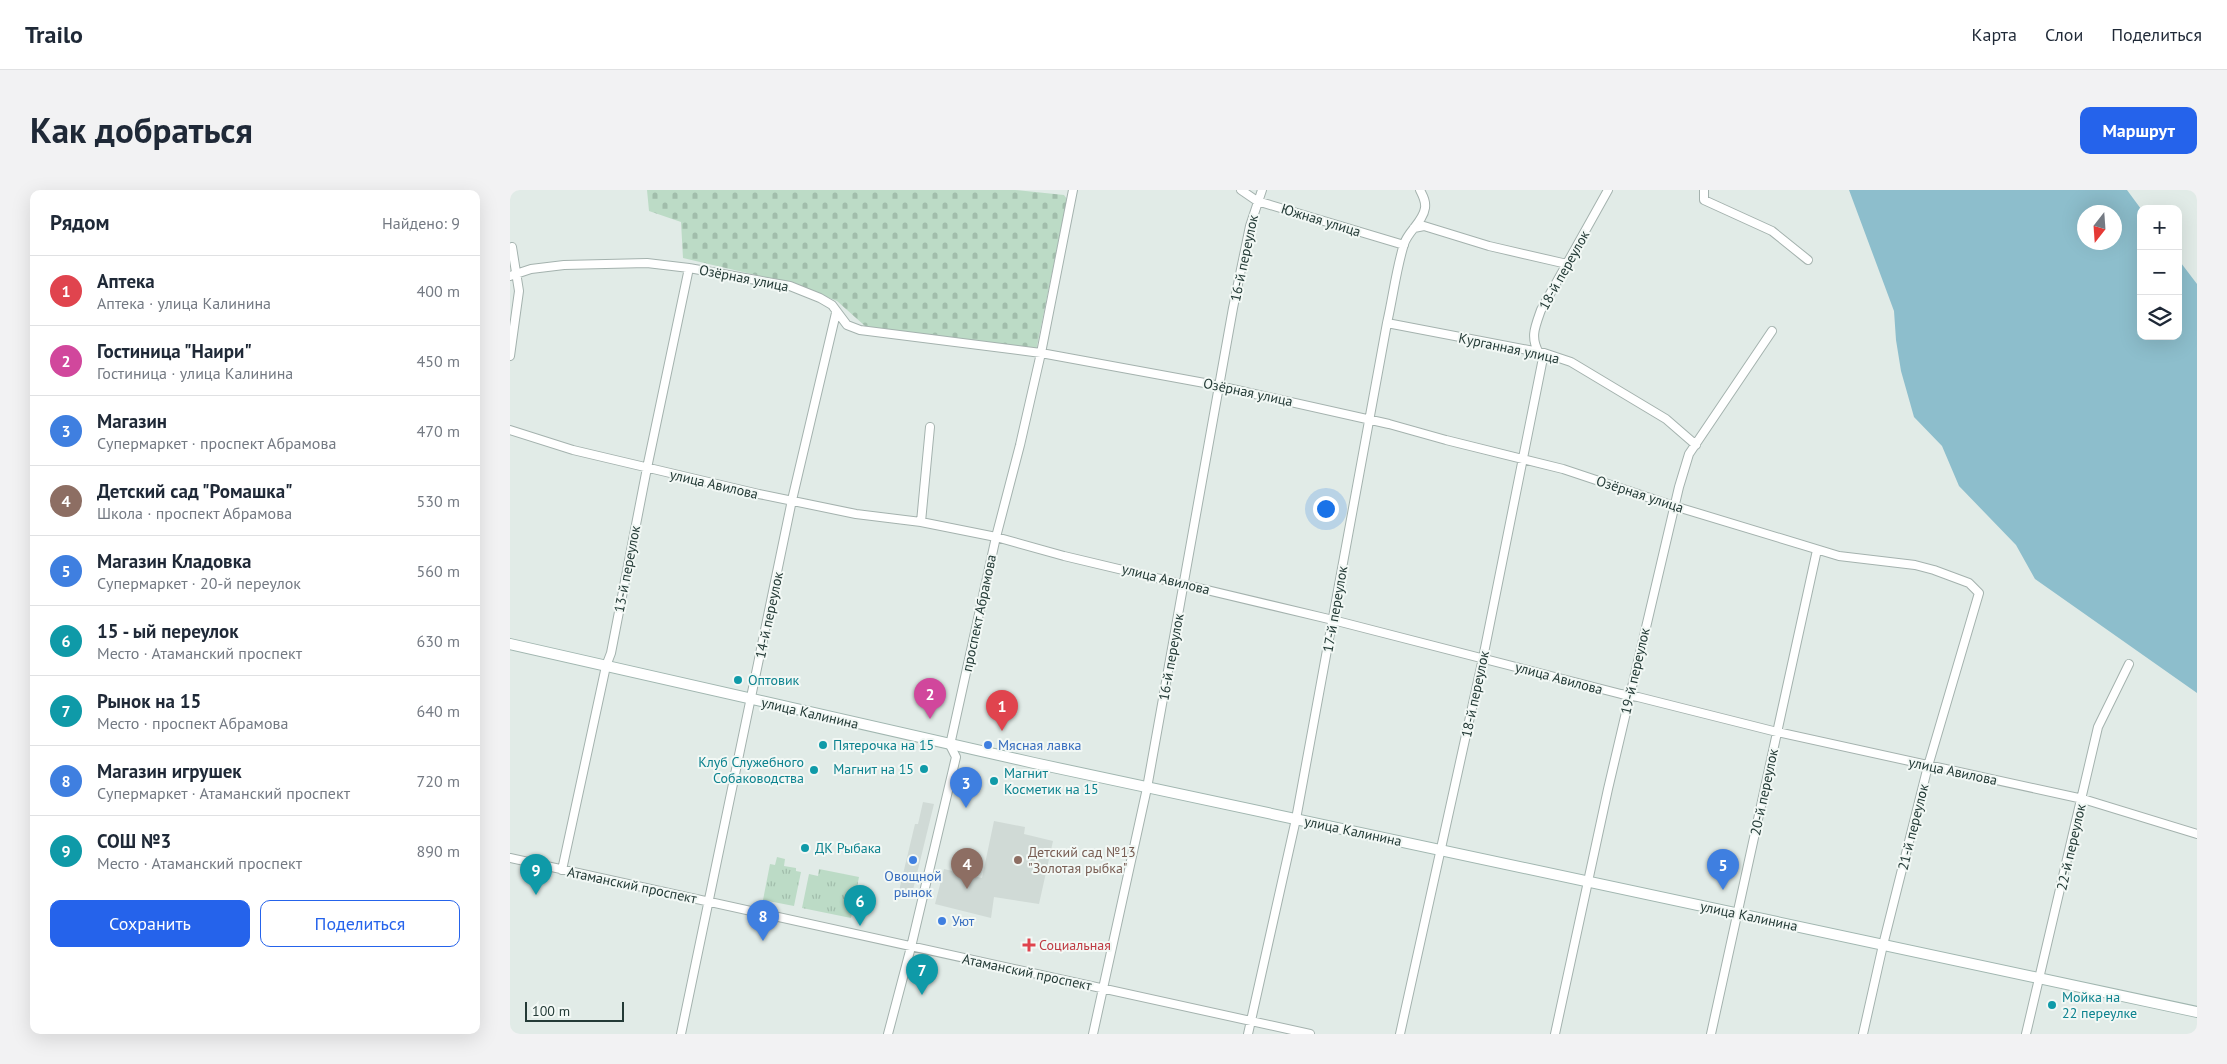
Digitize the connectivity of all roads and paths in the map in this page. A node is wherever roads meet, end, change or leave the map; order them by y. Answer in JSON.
{"nodes":[{"id":1,"x":1073,"y":190,"type":"edge"},
{"id":2,"x":1241,"y":190,"type":"edge"},
{"id":3,"x":1262,"y":190,"type":"edge"},
{"id":4,"x":1420,"y":190,"type":"edge"},
{"id":5,"x":1608,"y":190,"type":"edge"},
{"id":6,"x":1704,"y":190,"type":"edge"},
{"id":7,"x":1257,"y":201,"type":"junction"},
{"id":8,"x":1408,"y":232,"type":"junction"},
{"id":9,"x":1404,"y":245,"type":"junction"},
{"id":10,"x":512,"y":247,"type":"dead end"},
{"id":11,"x":1808,"y":260,"type":"dead end"},
{"id":12,"x":1567,"y":264,"type":"junction"},
{"id":13,"x":689,"y":268,"type":"junction"},
{"id":14,"x":513,"y":276,"type":"edge"},
{"id":15,"x":836,"y":313,"type":"junction"},
{"id":16,"x":1387,"y":323,"type":"junction"},
{"id":17,"x":1772,"y":331,"type":"dead end"},
{"id":18,"x":1041,"y":353,"type":"junction"},
{"id":19,"x":1541,"y":353,"type":"junction"},
{"id":20,"x":510,"y":356,"type":"edge"},
{"id":21,"x":1220,"y":386,"type":"junction"},
{"id":22,"x":1370,"y":419,"type":"junction"},
{"id":23,"x":930,"y":427,"type":"dead end"},
{"id":24,"x":510,"y":430,"type":"edge"},
{"id":25,"x":1696,"y":445,"type":"junction"},
{"id":26,"x":1524,"y":459,"type":"junction"},
{"id":27,"x":647,"y":468,"type":"junction"},
{"id":28,"x":792,"y":500,"type":"junction"},
{"id":29,"x":1674,"y":506,"type":"junction"},
{"id":30,"x":920,"y":522,"type":"junction"},
{"id":31,"x":996,"y":536,"type":"junction"},
{"id":32,"x":1816,"y":550,"type":"junction"},
{"id":33,"x":1184,"y":583,"type":"junction"},
{"id":34,"x":1979,"y":593,"type":"joint"},
{"id":35,"x":1333,"y":620,"type":"junction"},
{"id":36,"x":510,"y":644,"type":"edge"},
{"id":37,"x":1483,"y":658,"type":"junction"},
{"id":38,"x":2129,"y":664,"type":"dead end"},
{"id":39,"x":606,"y":666,"type":"junction"},
{"id":40,"x":1630,"y":696,"type":"junction"},
{"id":41,"x":752,"y":700,"type":"junction"},
{"id":42,"x":1777,"y":732,"type":"junction"},
{"id":43,"x":950,"y":745,"type":"junction"},
{"id":44,"x":1928,"y":766,"type":"junction"},
{"id":45,"x":1147,"y":788,"type":"junction"},
{"id":46,"x":2082,"y":799,"type":"junction"},
{"id":47,"x":1296,"y":819,"type":"junction"},
{"id":48,"x":2197,"y":834,"type":"edge"},
{"id":49,"x":1440,"y":850,"type":"junction"},
{"id":50,"x":510,"y":858,"type":"edge"},
{"id":51,"x":562,"y":870,"type":"junction"},
{"id":52,"x":1588,"y":882,"type":"junction"},
{"id":53,"x":710,"y":902,"type":"junction"},
{"id":54,"x":1737,"y":914,"type":"junction"},
{"id":55,"x":1883,"y":945,"type":"junction"},
{"id":56,"x":911,"y":947,"type":"junction"},
{"id":57,"x":2040,"y":979,"type":"junction"},
{"id":58,"x":1102,"y":988,"type":"junction"},
{"id":59,"x":2197,"y":1012,"type":"edge"},
{"id":60,"x":1251,"y":1021,"type":"junction"},
{"id":61,"x":681,"y":1034,"type":"edge"},
{"id":62,"x":888,"y":1034,"type":"edge"},
{"id":63,"x":1092,"y":1034,"type":"edge"},
{"id":64,"x":1248,"y":1034,"type":"edge"},
{"id":65,"x":1310,"y":1034,"type":"edge"},
{"id":66,"x":1400,"y":1034,"type":"edge"},
{"id":67,"x":1555,"y":1034,"type":"edge"},
{"id":68,"x":1711,"y":1034,"type":"edge"},
{"id":69,"x":1864,"y":1034,"type":"edge"},
{"id":70,"x":2026,"y":1034,"type":"edge"}],
"edges":[{"from":1,"to":18,"type":"street","name":"проспект Абрамова"},
{"from":2,"to":7,"type":"street","name":"Южная улица"},
{"from":3,"to":7,"type":"street","name":"16-й переулок"},
{"from":4,"to":8,"type":"street","name":"17-й переулок"},
{"from":5,"to":12,"type":"street","name":"18-й переулок"},
{"from":6,"to":11,"type":"street"},
{"from":7,"to":9,"type":"street","name":"Южная улица"},
{"from":7,"to":21,"type":"street","name":"16-й переулок"},
{"from":8,"to":9,"type":"street","name":"17-й переулок"},
{"from":8,"to":12,"type":"street"},
{"from":9,"to":16,"type":"street","name":"17-й переулок"},
{"from":10,"to":14,"type":"street"},
{"from":12,"to":19,"type":"street","name":"18-й переулок"},
{"from":13,"to":14,"type":"street","name":"Озёрная улица"},
{"from":13,"to":15,"type":"street","name":"Озёрная улица"},
{"from":13,"to":27,"type":"street","name":"13-й переулок"},
{"from":14,"to":20,"type":"street"},
{"from":15,"to":18,"type":"street","name":"Озёрная улица"},
{"from":15,"to":28,"type":"street","name":"14-й переулок"},
{"from":16,"to":19,"type":"street","name":"Курганная улица"},
{"from":16,"to":22,"type":"street","name":"17-й переулок"},
{"from":17,"to":25,"type":"street","name":"19-й переулок"},
{"from":18,"to":21,"type":"street","name":"Озёрная улица"},
{"from":18,"to":31,"type":"street","name":"проспект Абрамова"},
{"from":19,"to":25,"type":"street","name":"Курганная улица"},
{"from":19,"to":26,"type":"street","name":"18-й переулок"},
{"from":21,"to":22,"type":"street","name":"Озёрная улица"},
{"from":21,"to":33,"type":"street","name":"16-й переулок"},
{"from":22,"to":26,"type":"street","name":"Озёрная улица"},
{"from":22,"to":35,"type":"street","name":"17-й переулок"},
{"from":23,"to":30,"type":"street"},
{"from":24,"to":27,"type":"street","name":"улица Авилова"},
{"from":25,"to":29,"type":"street","name":"19-й переулок"},
{"from":26,"to":29,"type":"street","name":"Озёрная улица"},
{"from":26,"to":37,"type":"street","name":"18-й переулок"},
{"from":27,"to":28,"type":"street","name":"улица Авилова"},
{"from":27,"to":39,"type":"street","name":"13-й переулок"},
{"from":28,"to":30,"type":"street","name":"улица Авилова"},
{"from":28,"to":41,"type":"street","name":"14-й переулок"},
{"from":29,"to":32,"type":"street","name":"Озёрная улица"},
{"from":29,"to":40,"type":"street","name":"19-й переулок"},
{"from":30,"to":31,"type":"street","name":"улица Авилова"},
{"from":31,"to":33,"type":"street","name":"улица Авилова"},
{"from":31,"to":43,"type":"street","name":"проспект Абрамова"},
{"from":32,"to":34,"type":"street","name":"Озёрная улица"},
{"from":32,"to":42,"type":"street","name":"20-й переулок"},
{"from":33,"to":35,"type":"street","name":"улица Авилова"},
{"from":33,"to":45,"type":"street","name":"16-й переулок"},
{"from":34,"to":44,"type":"street","name":"21-й переулок"},
{"from":35,"to":37,"type":"street","name":"улица Авилова"},
{"from":35,"to":47,"type":"street","name":"17-й переулок"},
{"from":36,"to":39,"type":"main road","name":"улица Калинина"},
{"from":37,"to":40,"type":"street","name":"улица Авилова"},
{"from":37,"to":49,"type":"street","name":"18-й переулок"},
{"from":38,"to":46,"type":"street","name":"22-й переулок"},
{"from":39,"to":41,"type":"main road","name":"улица Калинина"},
{"from":39,"to":51,"type":"street","name":"13-й переулок"},
{"from":40,"to":42,"type":"street","name":"улица Авилова"},
{"from":40,"to":52,"type":"street","name":"19-й переулок"},
{"from":41,"to":43,"type":"main road","name":"улица Калинина"},
{"from":41,"to":53,"type":"street","name":"14-й переулок"},
{"from":42,"to":44,"type":"street","name":"улица Авилова"},
{"from":42,"to":54,"type":"street","name":"20-й переулок"},
{"from":43,"to":45,"type":"main road","name":"улица Калинина"},
{"from":43,"to":56,"type":"street","name":"проспект Абрамова"},
{"from":44,"to":46,"type":"street","name":"улица Авилова"},
{"from":44,"to":55,"type":"street","name":"21-й переулок"},
{"from":45,"to":47,"type":"main road","name":"улица Калинина"},
{"from":45,"to":58,"type":"street","name":"16-й переулок"},
{"from":46,"to":48,"type":"street","name":"улица Авилова"},
{"from":46,"to":57,"type":"street","name":"22-й переулок"},
{"from":47,"to":49,"type":"main road","name":"улица Калинина"},
{"from":47,"to":60,"type":"street","name":"17-й переулок"},
{"from":49,"to":52,"type":"main road","name":"улица Калинина"},
{"from":49,"to":66,"type":"street","name":"18-й переулок"},
{"from":50,"to":51,"type":"street","name":"Атаманский проспект"},
{"from":51,"to":53,"type":"street","name":"Атаманский проспект"},
{"from":52,"to":54,"type":"main road","name":"улица Калинина"},
{"from":52,"to":67,"type":"street","name":"19-й переулок"},
{"from":53,"to":56,"type":"street","name":"Атаманский проспект"},
{"from":53,"to":61,"type":"street","name":"14-й переулок"},
{"from":54,"to":55,"type":"main road","name":"улица Калинина"},
{"from":54,"to":68,"type":"street","name":"20-й переулок"},
{"from":55,"to":57,"type":"main road","name":"улица Калинина"},
{"from":55,"to":69,"type":"street","name":"21-й переулок"},
{"from":56,"to":58,"type":"street","name":"Атаманский проспект"},
{"from":56,"to":62,"type":"street","name":"проспект Абрамова"},
{"from":57,"to":59,"type":"main road","name":"улица Калинина"},
{"from":57,"to":70,"type":"street","name":"22-й переулок"},
{"from":58,"to":60,"type":"street","name":"Атаманский проспект"},
{"from":58,"to":63,"type":"street","name":"16-й переулок"},
{"from":60,"to":64,"type":"street","name":"17-й переулок"},
{"from":60,"to":65,"type":"street","name":"Атаманский проспект"}]}
